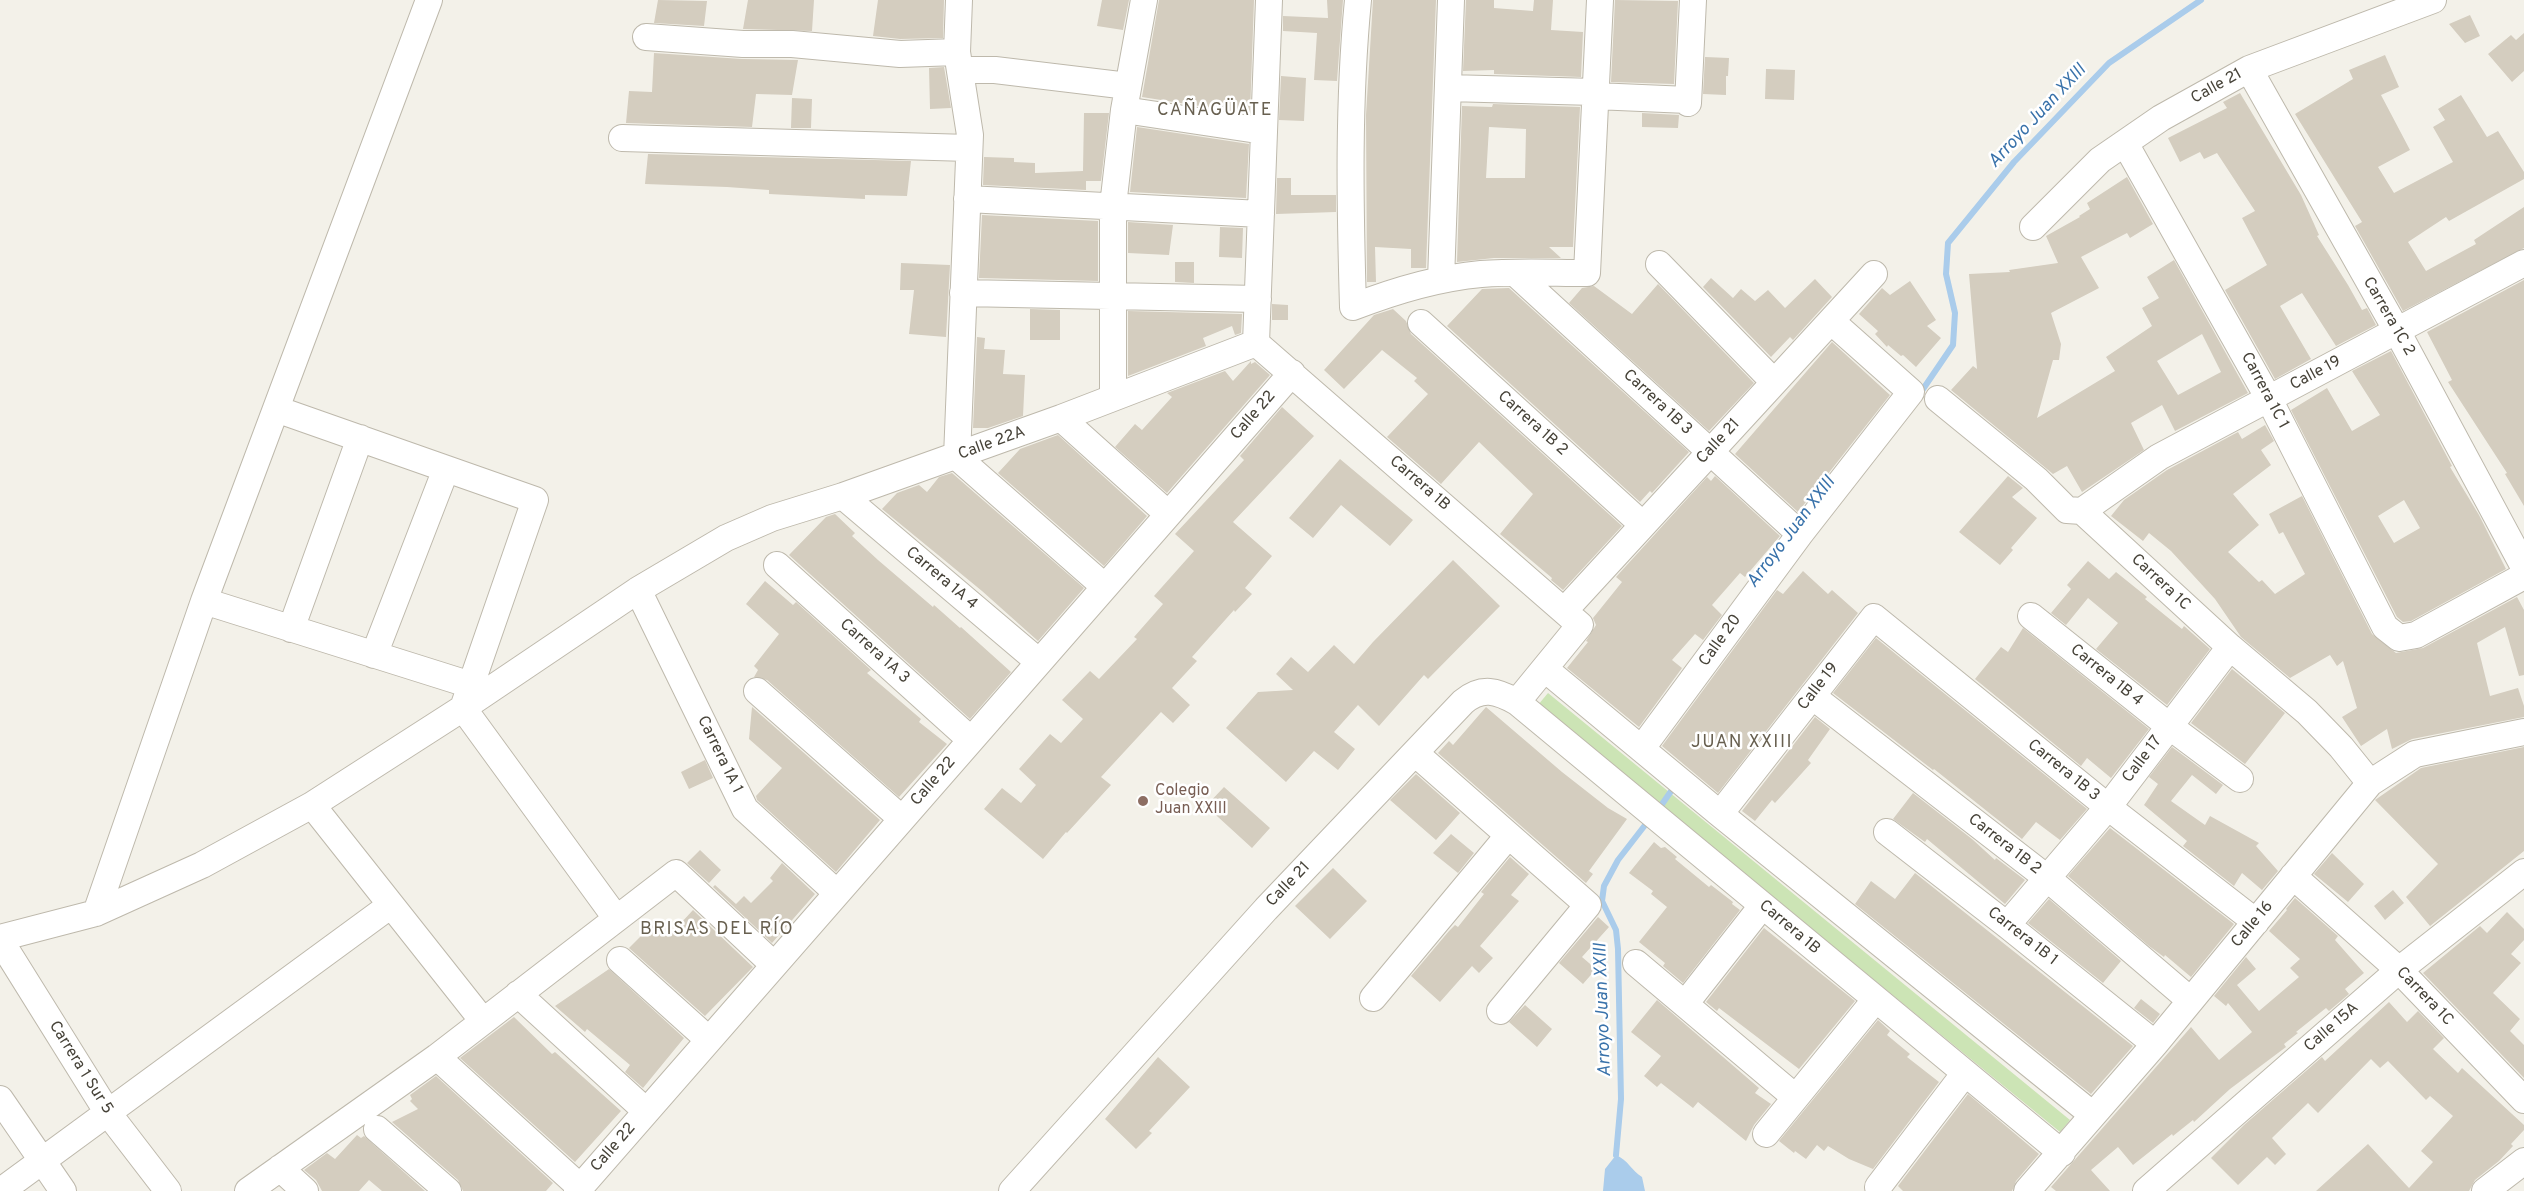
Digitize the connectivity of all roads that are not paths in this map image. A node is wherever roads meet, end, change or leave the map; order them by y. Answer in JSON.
{"nodes":[{"id":1,"x":429,"y":0,"type":"edge"},
{"id":2,"x":959,"y":0,"type":"edge"},
{"id":3,"x":1144,"y":0,"type":"edge"},
{"id":4,"x":1269,"y":0,"type":"edge"},
{"id":5,"x":1358,"y":0,"type":"edge"},
{"id":6,"x":1451,"y":0,"type":"edge"},
{"id":7,"x":1600,"y":0,"type":"edge"},
{"id":8,"x":1693,"y":0,"type":"edge"},
{"id":9,"x":2433,"y":0,"type":"edge"},
{"id":10,"x":646,"y":38,"type":"dead end"},
{"id":11,"x":958,"y":61,"type":"junction"},
{"id":12,"x":2249,"y":69,"type":"junction"},
{"id":13,"x":1448,"y":88,"type":"junction"},
{"id":14,"x":1595,"y":94,"type":"junction"},
{"id":15,"x":1126,"y":98,"type":"junction"},
{"id":16,"x":1264,"y":131,"type":"junction"},
{"id":17,"x":622,"y":138,"type":"dead end"},
{"id":18,"x":2125,"y":143,"type":"junction"},
{"id":19,"x":969,"y":148,"type":"junction"},
{"id":20,"x":967,"y":200,"type":"junction"},
{"id":21,"x":1113,"y":206,"type":"junction"},
{"id":22,"x":1261,"y":214,"type":"junction"},
{"id":23,"x":2033,"y":227,"type":"dead end"},
{"id":24,"x":2524,"y":263,"type":"edge"},
{"id":25,"x":1659,"y":264,"type":"dead end"},
{"id":26,"x":1515,"y":273,"type":"junction"},
{"id":27,"x":1874,"y":274,"type":"dead end"},
{"id":28,"x":1440,"y":280,"type":"junction"},
{"id":29,"x":963,"y":293,"type":"junction"},
{"id":30,"x":1114,"y":297,"type":"junction"},
{"id":31,"x":1258,"y":299,"type":"junction"},
{"id":32,"x":1831,"y":321,"type":"junction"},
{"id":33,"x":1421,"y":323,"type":"dead end"},
{"id":34,"x":2397,"y":331,"type":"junction"},
{"id":35,"x":1256,"y":343,"type":"junction"},
{"id":36,"x":1292,"y":373,"type":"junction"},
{"id":37,"x":1774,"y":382,"type":"junction"},
{"id":38,"x":1113,"y":398,"type":"junction"},
{"id":39,"x":1938,"y":399,"type":"dead end"},
{"id":40,"x":2269,"y":399,"type":"junction"},
{"id":41,"x":276,"y":409,"type":"junction"},
{"id":42,"x":1061,"y":418,"type":"junction"},
{"id":43,"x":360,"y":438,"type":"junction"},
{"id":44,"x":1710,"y":452,"type":"junction"},
{"id":45,"x":957,"y":457,"type":"junction"},
{"id":46,"x":446,"y":469,"type":"junction"},
{"id":47,"x":843,"y":496,"type":"junction"},
{"id":48,"x":2082,"y":511,"type":"junction"},
{"id":49,"x":1168,"y":514,"type":"junction"},
{"id":50,"x":1643,"y":525,"type":"junction"},
{"id":51,"x":1800,"y":534,"type":"junction"},
{"id":52,"x":777,"y":565,"type":"dead end"},
{"id":53,"x":2524,"y":567,"type":"edge"},
{"id":54,"x":2524,"y":576,"type":"edge"},
{"id":55,"x":1105,"y":587,"type":"junction"},
{"id":56,"x":638,"y":590,"type":"junction"},
{"id":57,"x":204,"y":602,"type":"junction"},
{"id":58,"x":2031,"y":616,"type":"dead end"},
{"id":59,"x":1874,"y":617,"type":"joint"},
{"id":60,"x":1572,"y":618,"type":"junction"},
{"id":61,"x":291,"y":629,"type":"junction"},
{"id":62,"x":2230,"y":647,"type":"junction"},
{"id":63,"x":374,"y":655,"type":"junction"},
{"id":64,"x":1039,"y":662,"type":"junction"},
{"id":65,"x":1545,"y":669,"type":"junction"},
{"id":66,"x":757,"y":691,"type":"dead end"},
{"id":67,"x":1812,"y":696,"type":"junction"},
{"id":68,"x":467,"y":697,"type":"junction"},
{"id":69,"x":1517,"y":702,"type":"junction"},
{"id":70,"x":2169,"y":726,"type":"junction"},
{"id":71,"x":2524,"y":732,"type":"edge"},
{"id":72,"x":971,"y":740,"type":"junction"},
{"id":73,"x":1642,"y":748,"type":"junction"},
{"id":74,"x":1415,"y":753,"type":"junction"},
{"id":75,"x":2240,"y":779,"type":"dead end"},
{"id":76,"x":2370,"y":783,"type":"junction"},
{"id":77,"x":312,"y":805,"type":"junction"},
{"id":78,"x":2108,"y":807,"type":"junction"},
{"id":79,"x":1720,"y":814,"type":"junction"},
{"id":80,"x":902,"y":819,"type":"junction"},
{"id":81,"x":1887,"y":832,"type":"dead end"},
{"id":82,"x":1508,"y":836,"type":"junction"},
{"id":83,"x":2524,"y":872,"type":"edge"},
{"id":84,"x":2293,"y":876,"type":"junction"},
{"id":85,"x":2047,"y":878,"type":"junction"},
{"id":86,"x":837,"y":893,"type":"junction"},
{"id":87,"x":391,"y":905,"type":"junction"},
{"id":88,"x":1762,"y":906,"type":"junction"},
{"id":89,"x":96,"y":913,"type":"junction"},
{"id":90,"x":616,"y":918,"type":"junction"},
{"id":91,"x":2256,"y":922,"type":"junction"},
{"id":92,"x":2007,"y":924,"type":"junction"},
{"id":93,"x":0,"y":939,"type":"edge"},
{"id":94,"x":620,"y":960,"type":"dead end"},
{"id":95,"x":1636,"y":963,"type":"dead end"},
{"id":96,"x":774,"y":965,"type":"junction"},
{"id":97,"x":2399,"y":970,"type":"junction"},
{"id":98,"x":518,"y":994,"type":"junction"},
{"id":99,"x":1373,"y":998,"type":"dead end"},
{"id":100,"x":1876,"y":999,"type":"junction"},
{"id":101,"x":2190,"y":1000,"type":"junction"},
{"id":102,"x":1685,"y":1004,"type":"junction"},
{"id":103,"x":1500,"y":1011,"type":"dead end"},
{"id":104,"x":483,"y":1021,"type":"junction"},
{"id":105,"x":708,"y":1040,"type":"junction"},
{"id":106,"x":2155,"y":1044,"type":"junction"},
{"id":107,"x":437,"y":1057,"type":"junction"},
{"id":108,"x":1965,"y":1073,"type":"junction"},
{"id":109,"x":1795,"y":1097,"type":"junction"},
{"id":110,"x":0,"y":1099,"type":"edge"},
{"id":111,"x":2524,"y":1100,"type":"edge"},
{"id":112,"x":646,"y":1111,"type":"junction"},
{"id":113,"x":108,"y":1113,"type":"junction"},
{"id":114,"x":2093,"y":1115,"type":"junction"},
{"id":115,"x":377,"y":1129,"type":"dead end"},
{"id":116,"x":1766,"y":1134,"type":"dead end"},
{"id":117,"x":2062,"y":1153,"type":"junction"},
{"id":118,"x":42,"y":1161,"type":"junction"},
{"id":119,"x":2524,"y":1161,"type":"edge"},
{"id":120,"x":280,"y":1168,"type":"junction"},
{"id":121,"x":1878,"y":1187,"type":"dead end"},
{"id":122,"x":578,"y":1189,"type":"edge"},
{"id":123,"x":1,"y":1191,"type":"edge"},
{"id":124,"x":63,"y":1191,"type":"edge"},
{"id":125,"x":168,"y":1191,"type":"edge"},
{"id":126,"x":248,"y":1191,"type":"edge"},
{"id":127,"x":305,"y":1191,"type":"edge"},
{"id":128,"x":448,"y":1191,"type":"edge"},
{"id":129,"x":1012,"y":1191,"type":"edge"},
{"id":130,"x":2027,"y":1191,"type":"edge"},
{"id":131,"x":2146,"y":1191,"type":"edge"},
{"id":132,"x":2485,"y":1191,"type":"edge"}],
"edges":[{"from":1,"to":41,"type":"street"},
{"from":2,"to":11,"type":"street"},
{"from":3,"to":15,"type":"street"},
{"from":4,"to":16,"type":"street"},
{"from":5,"to":28,"type":"street"},
{"from":6,"to":13,"type":"street"},
{"from":7,"to":14,"type":"street"},
{"from":8,"to":14,"type":"street"},
{"from":9,"to":12,"type":"street","name":"Calle 21"},
{"from":10,"to":11,"type":"street"},
{"from":11,"to":15,"type":"street"},
{"from":11,"to":19,"type":"street"},
{"from":12,"to":18,"type":"street","name":"Calle 21"},
{"from":12,"to":34,"type":"street","name":"Carrera 1C 2"},
{"from":13,"to":14,"type":"street"},
{"from":13,"to":28,"type":"street"},
{"from":14,"to":26,"type":"street"},
{"from":15,"to":16,"type":"street"},
{"from":15,"to":21,"type":"street"},
{"from":16,"to":22,"type":"street"},
{"from":17,"to":19,"type":"street"},
{"from":18,"to":23,"type":"street","name":"Calle 21"},
{"from":18,"to":40,"type":"street","name":"Carrera 1C 1"},
{"from":19,"to":20,"type":"street"},
{"from":20,"to":21,"type":"street"},
{"from":20,"to":29,"type":"street"},
{"from":21,"to":22,"type":"street"},
{"from":21,"to":30,"type":"street"},
{"from":22,"to":31,"type":"street"},
{"from":24,"to":34,"type":"street","name":"Calle 19"},
{"from":25,"to":37,"type":"street"},
{"from":26,"to":28,"type":"street"},
{"from":26,"to":44,"type":"street","name":"Carrera 1B 3"},
{"from":27,"to":32,"type":"street","name":"Calle 21"},
{"from":29,"to":30,"type":"street"},
{"from":29,"to":45,"type":"street"},
{"from":30,"to":31,"type":"street"},
{"from":30,"to":38,"type":"street"},
{"from":31,"to":35,"type":"street"},
{"from":32,"to":37,"type":"street","name":"Calle 21"},
{"from":32,"to":51,"type":"street","name":"Calle 20"},
{"from":33,"to":50,"type":"street","name":"Carrera 1B 2"},
{"from":34,"to":40,"type":"street","name":"Calle 19"},
{"from":34,"to":53,"type":"street","name":"Carrera 1C 2"},
{"from":35,"to":36,"type":"street","name":"Carrera 1B"},
{"from":35,"to":38,"type":"street","name":"Calle 22A"},
{"from":36,"to":49,"type":"street","name":"Calle 22"},
{"from":36,"to":60,"type":"street","name":"Carrera 1B"},
{"from":37,"to":44,"type":"street","name":"Calle 21"},
{"from":38,"to":42,"type":"street","name":"Calle 22A"},
{"from":39,"to":48,"type":"street","name":"Carrera 1C"},
{"from":40,"to":48,"type":"street","name":"Calle 19"},
{"from":40,"to":54,"type":"street","name":"Carrera 1C 1"},
{"from":41,"to":43,"type":"street"},
{"from":41,"to":57,"type":"street"},
{"from":42,"to":45,"type":"street","name":"Calle 22A"},
{"from":42,"to":49,"type":"street"},
{"from":43,"to":46,"type":"street"},
{"from":43,"to":61,"type":"street"},
{"from":44,"to":50,"type":"street","name":"Calle 21"},
{"from":44,"to":51,"type":"street","name":"Carrera 1B 3"},
{"from":45,"to":47,"type":"street","name":"Calle 22A"},
{"from":45,"to":55,"type":"street"},
{"from":46,"to":63,"type":"street"},
{"from":46,"to":68,"type":"street"},
{"from":47,"to":56,"type":"street","name":"Calle 22A"},
{"from":47,"to":64,"type":"street","name":"Carrera 1A 4"},
{"from":48,"to":62,"type":"street","name":"Carrera 1C"},
{"from":49,"to":55,"type":"street","name":"Calle 22"},
{"from":50,"to":60,"type":"street","name":"Calle 21"},
{"from":51,"to":73,"type":"street","name":"Calle 20"},
{"from":52,"to":72,"type":"street","name":"Carrera 1A 3"},
{"from":55,"to":64,"type":"street","name":"Calle 22"},
{"from":56,"to":68,"type":"street","name":"Calle 22A"},
{"from":56,"to":86,"type":"street","name":"Carrera 1A 1"},
{"from":57,"to":61,"type":"street"},
{"from":57,"to":89,"type":"street"},
{"from":58,"to":70,"type":"street","name":"Carrera 1B 4"},
{"from":59,"to":67,"type":"street","name":"Calle 19"},
{"from":59,"to":78,"type":"street","name":"Carrera 1B 3"},
{"from":60,"to":65,"type":"street","name":"Calle 21"},
{"from":61,"to":63,"type":"street"},
{"from":62,"to":70,"type":"street","name":"Calle 17"},
{"from":62,"to":76,"type":"street","name":"Carrera 1C"},
{"from":63,"to":68,"type":"street"},
{"from":64,"to":72,"type":"street","name":"Calle 22"},
{"from":65,"to":69,"type":"street","name":"Calle 21"},
{"from":65,"to":73,"type":"street"},
{"from":66,"to":80,"type":"street"},
{"from":67,"to":79,"type":"street","name":"Calle 19"},
{"from":67,"to":85,"type":"street","name":"Carrera 1B 2"},
{"from":68,"to":77,"type":"street","name":"Calle 22A"},
{"from":68,"to":90,"type":"street"},
{"from":69,"to":74,"type":"street","name":"Calle 21"},
{"from":69,"to":88,"type":"street","name":"Carrera 1B"},
{"from":70,"to":75,"type":"street","name":"Carrera 1B 4"},
{"from":70,"to":78,"type":"street","name":"Calle 17"},
{"from":71,"to":76,"type":"street","name":"Calle 16"},
{"from":72,"to":80,"type":"street","name":"Calle 22"},
{"from":73,"to":79,"type":"street"},
{"from":74,"to":82,"type":"street"},
{"from":74,"to":129,"type":"street","name":"Calle 21"},
{"from":76,"to":84,"type":"street","name":"Calle 16"},
{"from":77,"to":87,"type":"street"},
{"from":77,"to":89,"type":"street","name":"Calle 22A"},
{"from":78,"to":85,"type":"street","name":"Calle 17"},
{"from":78,"to":91,"type":"street","name":"Carrera 1B 3"},
{"from":79,"to":114,"type":"street"},
{"from":80,"to":86,"type":"street","name":"Calle 22"},
{"from":81,"to":92,"type":"street","name":"Carrera 1B 1"},
{"from":82,"to":99,"type":"street"},
{"from":82,"to":103,"type":"street"},
{"from":83,"to":97,"type":"street","name":"Calle 15A"},
{"from":84,"to":91,"type":"street","name":"Calle 16"},
{"from":84,"to":97,"type":"street","name":"Carrera 1C"},
{"from":85,"to":92,"type":"street","name":"Calle 17"},
{"from":85,"to":101,"type":"street","name":"Carrera 1B 2"},
{"from":86,"to":96,"type":"street","name":"Calle 22"},
{"from":87,"to":104,"type":"street"},
{"from":87,"to":113,"type":"street"},
{"from":88,"to":100,"type":"street","name":"Carrera 1B"},
{"from":88,"to":102,"type":"street"},
{"from":89,"to":93,"type":"street","name":"Calle 22A"},
{"from":90,"to":96,"type":"street"},
{"from":90,"to":98,"type":"street"},
{"from":91,"to":101,"type":"street","name":"Calle 16"},
{"from":92,"to":106,"type":"street","name":"Carrera 1B 1"},
{"from":93,"to":113,"type":"street","name":"Carrera 1 Sur 5"},
{"from":94,"to":105,"type":"street"},
{"from":95,"to":102,"type":"street"},
{"from":96,"to":105,"type":"street","name":"Calle 22"},
{"from":97,"to":111,"type":"street","name":"Carrera 1C"},
{"from":97,"to":131,"type":"street","name":"Calle 15A"},
{"from":98,"to":104,"type":"street"},
{"from":98,"to":112,"type":"street"},
{"from":100,"to":108,"type":"street","name":"Carrera 1B"},
{"from":100,"to":109,"type":"street"},
{"from":101,"to":106,"type":"street","name":"Calle 16"},
{"from":102,"to":109,"type":"street"},
{"from":104,"to":107,"type":"street"},
{"from":105,"to":112,"type":"street","name":"Calle 22"},
{"from":106,"to":114,"type":"street","name":"Calle 16"},
{"from":107,"to":120,"type":"street"},
{"from":107,"to":122,"type":"street"},
{"from":108,"to":117,"type":"street","name":"Carrera 1B"},
{"from":108,"to":121,"type":"street"},
{"from":109,"to":116,"type":"street"},
{"from":110,"to":118,"type":"street"},
{"from":112,"to":122,"type":"street","name":"Calle 22"},
{"from":113,"to":118,"type":"street"},
{"from":113,"to":125,"type":"street","name":"Carrera 1 Sur 5"},
{"from":114,"to":117,"type":"street","name":"Calle 16"},
{"from":115,"to":128,"type":"street"},
{"from":117,"to":130,"type":"street","name":"Calle 16"},
{"from":118,"to":123,"type":"street"},
{"from":118,"to":124,"type":"street"},
{"from":119,"to":132,"type":"street"},
{"from":120,"to":126,"type":"street"},
{"from":120,"to":127,"type":"street"}]}
